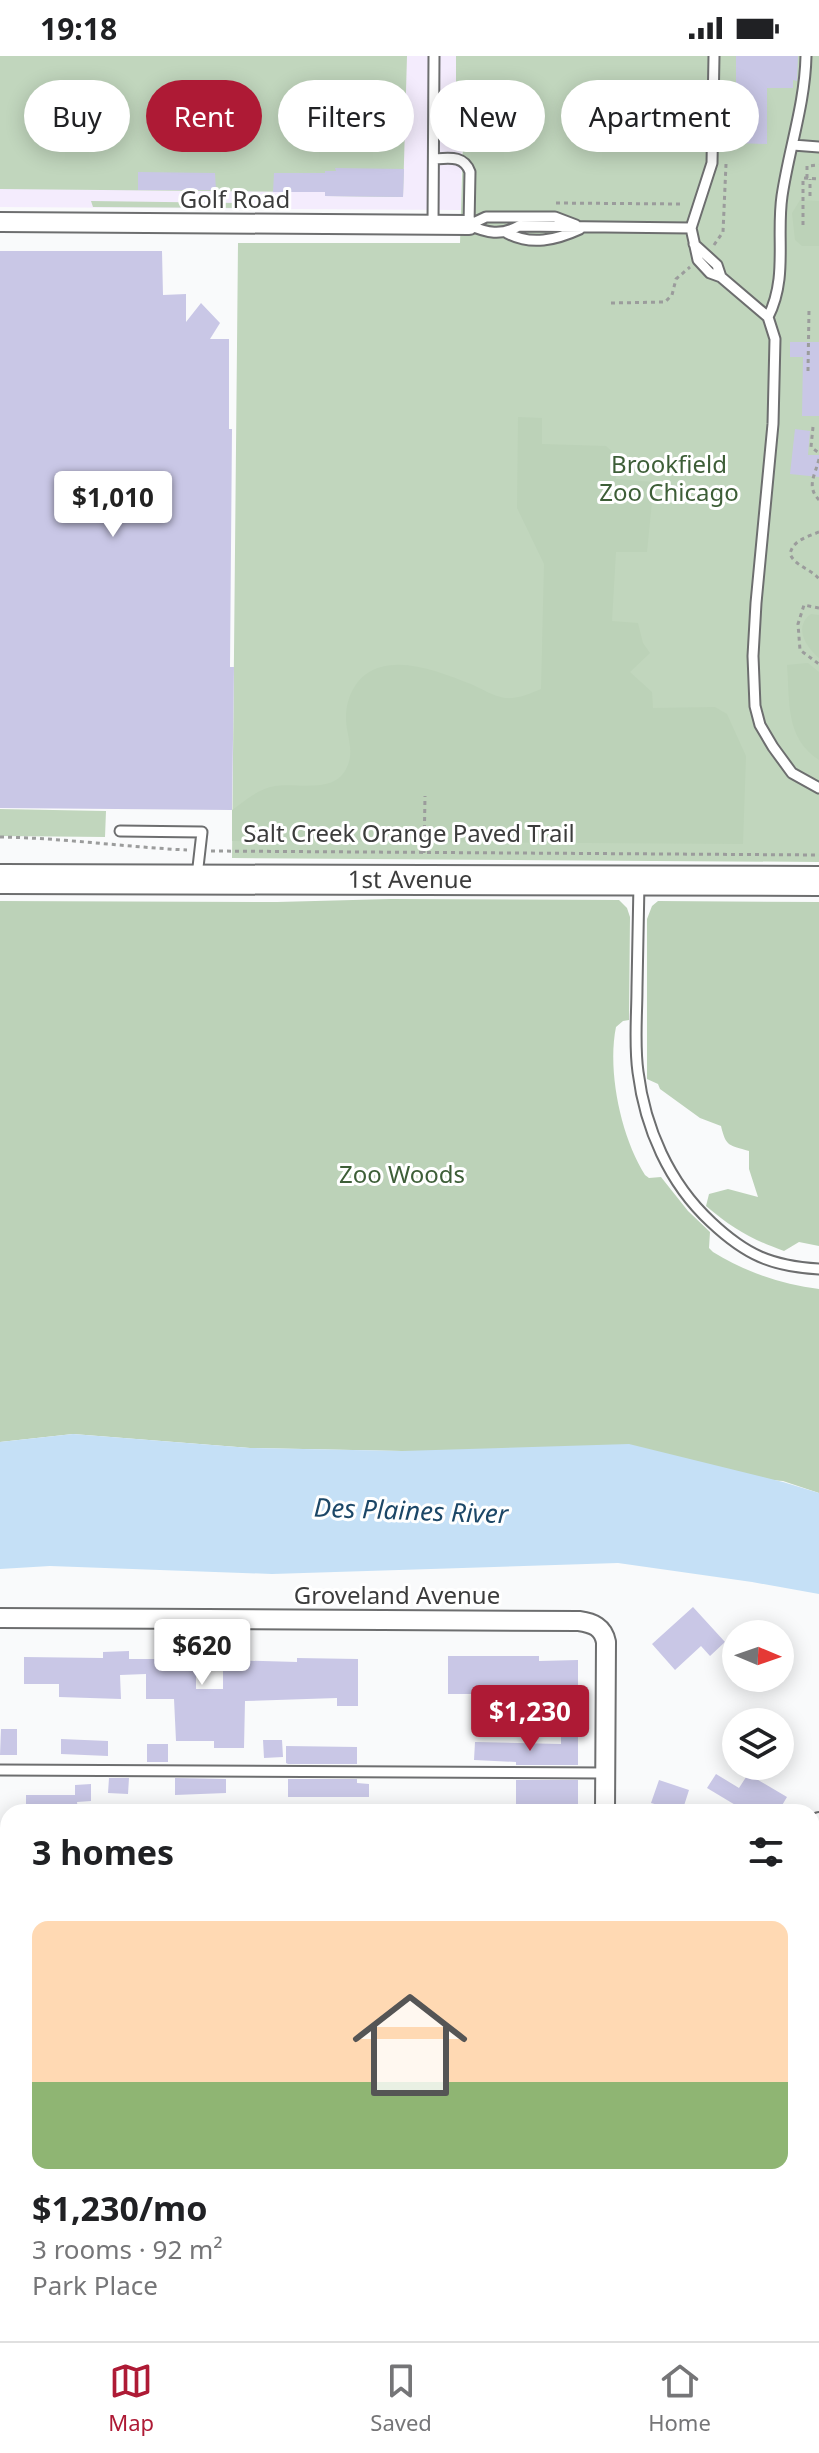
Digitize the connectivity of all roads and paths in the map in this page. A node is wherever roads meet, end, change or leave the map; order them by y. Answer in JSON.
{"nodes":[{"id":1,"x":434,"y":56,"type":"edge"},
{"id":2,"x":714,"y":56,"type":"edge"},
{"id":3,"x":806,"y":56,"type":"edge"},
{"id":4,"x":793,"y":145,"type":"junction"},
{"id":5,"x":819,"y":147,"type":"edge"},
{"id":6,"x":434,"y":159,"type":"junction"},
{"id":7,"x":819,"y":165,"type":"edge"},
{"id":8,"x":808,"y":178,"type":"junction"},
{"id":9,"x":819,"y":179,"type":"edge"},
{"id":10,"x":810,"y":196,"type":"dead end"},
{"id":11,"x":555,"y":203,"type":"dead end"},
{"id":12,"x":711,"y":203,"type":"dead end"},
{"id":13,"x":725,"y":203,"type":"dead end"},
{"id":14,"x":680,"y":204,"type":"dead end"},
{"id":15,"x":0,"y":222,"type":"edge"},
{"id":16,"x":433,"y":225,"type":"junction"},
{"id":17,"x":469,"y":225,"type":"junction"},
{"id":18,"x":803,"y":225,"type":"dead end"},
{"id":19,"x":583,"y":228,"type":"junction"},
{"id":20,"x":691,"y":228,"type":"junction"},
{"id":21,"x":693,"y":264,"type":"dead end"},
{"id":22,"x":611,"y":303,"type":"dead end"},
{"id":23,"x":809,"y":310,"type":"dead end"},
{"id":24,"x":768,"y":317,"type":"junction"},
{"id":25,"x":808,"y":371,"type":"dead end"},
{"id":26,"x":813,"y":427,"type":"dead end"},
{"id":27,"x":819,"y":453,"type":"edge"},
{"id":28,"x":819,"y":459,"type":"edge"},
{"id":29,"x":819,"y":500,"type":"edge"},
{"id":30,"x":819,"y":532,"type":"edge"},
{"id":31,"x":819,"y":579,"type":"edge"},
{"id":32,"x":819,"y":608,"type":"edge"},
{"id":33,"x":819,"y":664,"type":"edge"},
{"id":34,"x":819,"y":788,"type":"edge"},
{"id":35,"x":425,"y":796,"type":"dead end"},
{"id":36,"x":120,"y":831,"type":"dead end"},
{"id":37,"x":0,"y":837,"type":"edge"},
{"id":38,"x":199,"y":851,"type":"junction"},
{"id":39,"x":819,"y":855,"type":"edge"},
{"id":40,"x":424,"y":866,"type":"junction"},
{"id":41,"x":0,"y":879,"type":"edge"},
{"id":42,"x":197,"y":879,"type":"junction"},
{"id":43,"x":639,"y":880,"type":"junction"},
{"id":44,"x":819,"y":881,"type":"edge"},
{"id":45,"x":819,"y":1269,"type":"edge"},
{"id":46,"x":0,"y":1618,"type":"edge"},
{"id":47,"x":0,"y":1770,"type":"edge"},
{"id":48,"x":605,"y":1773,"type":"junction"},
{"id":49,"x":605,"y":1804,"type":"edge"}],
"edges":[{"from":1,"to":6,"type":"lane"},
{"from":2,"to":20,"type":"lane"},
{"from":3,"to":4,"type":"lane"},
{"from":4,"to":5,"type":"lane"},
{"from":4,"to":24,"type":"lane"},
{"from":6,"to":16,"type":"lane"},
{"from":6,"to":17,"type":"lane"},
{"from":7,"to":8,"type":"path"},
{"from":8,"to":9,"type":"path"},
{"from":8,"to":10,"type":"path"},
{"from":8,"to":18,"type":"path"},
{"from":11,"to":14,"type":"path"},
{"from":12,"to":13,"type":"path"},
{"from":15,"to":16,"type":"street","name":"Golf Road"},
{"from":16,"to":17,"type":"street","name":"Golf Road"},
{"from":17,"to":19,"type":"lane"},
{"from":17,"to":19,"type":"lane"},
{"from":19,"to":20,"type":"lane"},
{"from":20,"to":24,"type":"lane"},
{"from":21,"to":22,"type":"path"},
{"from":23,"to":25,"type":"path"},
{"from":24,"to":34,"type":"lane"},
{"from":26,"to":27,"type":"path"},
{"from":28,"to":29,"type":"path"},
{"from":30,"to":31,"type":"path"},
{"from":32,"to":33,"type":"path"},
{"from":35,"to":40,"type":"path"},
{"from":36,"to":38,"type":"lane"},
{"from":37,"to":38,"type":"path","name":"Salt Creek Orange Paved Trail"},
{"from":38,"to":40,"type":"path","name":"Salt Creek Orange Paved Trail"},
{"from":38,"to":42,"type":"lane"},
{"from":39,"to":40,"type":"path","name":"Salt Creek Orange Paved Trail"},
{"from":40,"to":42,"type":"main road","name":"1st Avenue"},
{"from":40,"to":43,"type":"main road","name":"1st Avenue"},
{"from":41,"to":42,"type":"main road","name":"1st Avenue"},
{"from":43,"to":44,"type":"main road","name":"1st Avenue"},
{"from":43,"to":45,"type":"lane"},
{"from":46,"to":48,"type":"street","name":"Groveland Avenue"},
{"from":47,"to":48,"type":"lane"},
{"from":48,"to":49,"type":"street"}]}
